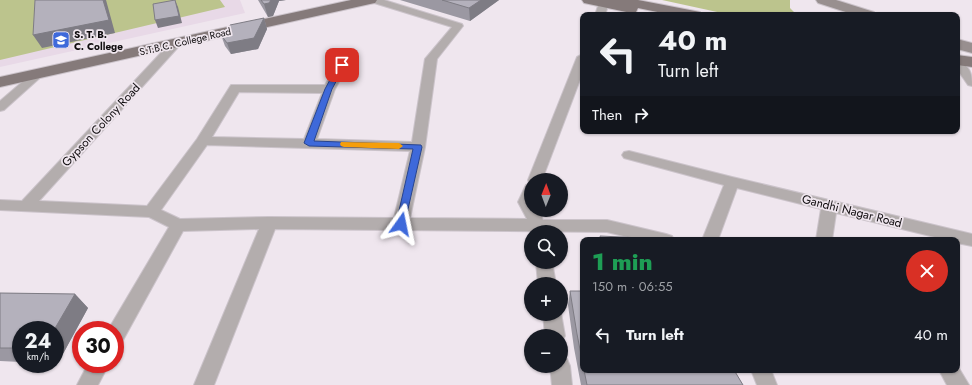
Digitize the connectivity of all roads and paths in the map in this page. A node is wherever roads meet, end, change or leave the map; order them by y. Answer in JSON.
{"nodes":[{"id":1,"x":342,"y":0,"type":"edge"},
{"id":2,"x":370,"y":0,"type":"edge"},
{"id":3,"x":374,"y":0,"type":"edge"},
{"id":4,"x":589,"y":0,"type":"edge"},
{"id":5,"x":818,"y":1,"type":"edge"},
{"id":6,"x":607,"y":6,"type":"edge"},
{"id":7,"x":645,"y":12,"type":"edge"},
{"id":8,"x":666,"y":12,"type":"edge"},
{"id":9,"x":842,"y":12,"type":"edge"},
{"id":10,"x":858,"y":12,"type":"edge"},
{"id":11,"x":176,"y":43,"type":"junction"},
{"id":12,"x":960,"y":45,"type":"edge"},
{"id":13,"x":972,"y":48,"type":"edge"},
{"id":14,"x":964,"y":62,"type":"edge"},
{"id":15,"x":342,"y":65,"type":"dead end"},
{"id":16,"x":580,"y":65,"type":"edge"},
{"id":17,"x":40,"y":73,"type":"junction"},
{"id":18,"x":0,"y":75,"type":"edge"},
{"id":19,"x":0,"y":82,"type":"edge"},
{"id":20,"x":972,"y":82,"type":"edge"},
{"id":21,"x":329,"y":89,"type":"junction"},
{"id":22,"x":0,"y":107,"type":"edge"},
{"id":23,"x":203,"y":141,"type":"junction"},
{"id":24,"x":309,"y":143,"type":"junction"},
{"id":25,"x":418,"y":147,"type":"junction"},
{"id":26,"x":629,"y":155,"type":"dead end"},
{"id":27,"x":538,"y":173,"type":"edge"},
{"id":28,"x":732,"y":182,"type":"junction"},
{"id":29,"x":0,"y":205,"type":"edge"},
{"id":30,"x":829,"y":205,"type":"junction"},
{"id":31,"x":26,"y":206,"type":"junction"},
{"id":32,"x":151,"y":212,"type":"junction"},
{"id":33,"x":268,"y":223,"type":"junction"},
{"id":34,"x":401,"y":224,"type":"junction"},
{"id":35,"x":178,"y":225,"type":"junction"},
{"id":36,"x":568,"y":227,"type":"edge"},
{"id":37,"x":524,"y":228,"type":"edge"},
{"id":38,"x":653,"y":237,"type":"edge"},
{"id":39,"x":711,"y":237,"type":"edge"},
{"id":40,"x":824,"y":237,"type":"edge"},
{"id":41,"x":960,"y":237,"type":"edge"},
{"id":42,"x":960,"y":237,"type":"edge"},
{"id":43,"x":972,"y":240,"type":"edge"},
{"id":44,"x":124,"y":321,"type":"edge"},
{"id":45,"x":94,"y":373,"type":"edge"},
{"id":46,"x":561,"y":373,"type":"edge"},
{"id":47,"x":762,"y":373,"type":"edge"},
{"id":48,"x":951,"y":373,"type":"edge"},
{"id":49,"x":87,"y":385,"type":"edge"},
{"id":50,"x":204,"y":385,"type":"edge"},
{"id":51,"x":562,"y":385,"type":"edge"},
{"id":52,"x":767,"y":385,"type":"edge"},
{"id":53,"x":959,"y":385,"type":"edge"}],
"edges":[{"from":1,"to":18,"type":"main road","name":"S.T.B.C. College Road"},
{"from":2,"to":11,"type":"main road","name":"S.T.B.C. College Road"},
{"from":3,"to":25,"type":"street"},
{"from":4,"to":6,"type":"main road"},
{"from":5,"to":9,"type":"main road"},
{"from":5,"to":10,"type":"main road"},
{"from":6,"to":7,"type":"main road"},
{"from":6,"to":8,"type":"main road"},
{"from":11,"to":17,"type":"main road","name":"S.T.B.C. College Road"},
{"from":11,"to":31,"type":"street","name":"Gypson Colony Road"},
{"from":12,"to":13,"type":"main road"},
{"from":14,"to":20,"type":"street"},
{"from":15,"to":21,"type":"street"},
{"from":16,"to":27,"type":"street"},
{"from":17,"to":19,"type":"main road","name":"S.T.B.C. College Road"},
{"from":17,"to":22,"type":"street"},
{"from":21,"to":23,"type":"street"},
{"from":21,"to":24,"type":"street"},
{"from":23,"to":24,"type":"street"},
{"from":23,"to":32,"type":"street"},
{"from":24,"to":25,"type":"street"},
{"from":25,"to":34,"type":"street"},
{"from":26,"to":28,"type":"street","name":"Gandhi Nagar Road"},
{"from":28,"to":30,"type":"street","name":"Gandhi Nagar Road"},
{"from":28,"to":39,"type":"street"},
{"from":29,"to":31,"type":"street"},
{"from":30,"to":40,"type":"street"},
{"from":30,"to":42,"type":"street","name":"Gandhi Nagar Road"},
{"from":31,"to":32,"type":"street"},
{"from":32,"to":35,"type":"street"},
{"from":33,"to":34,"type":"street"},
{"from":33,"to":35,"type":"street"},
{"from":33,"to":50,"type":"street"},
{"from":34,"to":37,"type":"street"},
{"from":35,"to":44,"type":"street"},
{"from":36,"to":38,"type":"street"},
{"from":41,"to":43,"type":"street","name":"Gandhi Nagar Road"},
{"from":45,"to":49,"type":"street"},
{"from":46,"to":51,"type":"street"},
{"from":47,"to":52,"type":"street"},
{"from":48,"to":53,"type":"street"}]}
